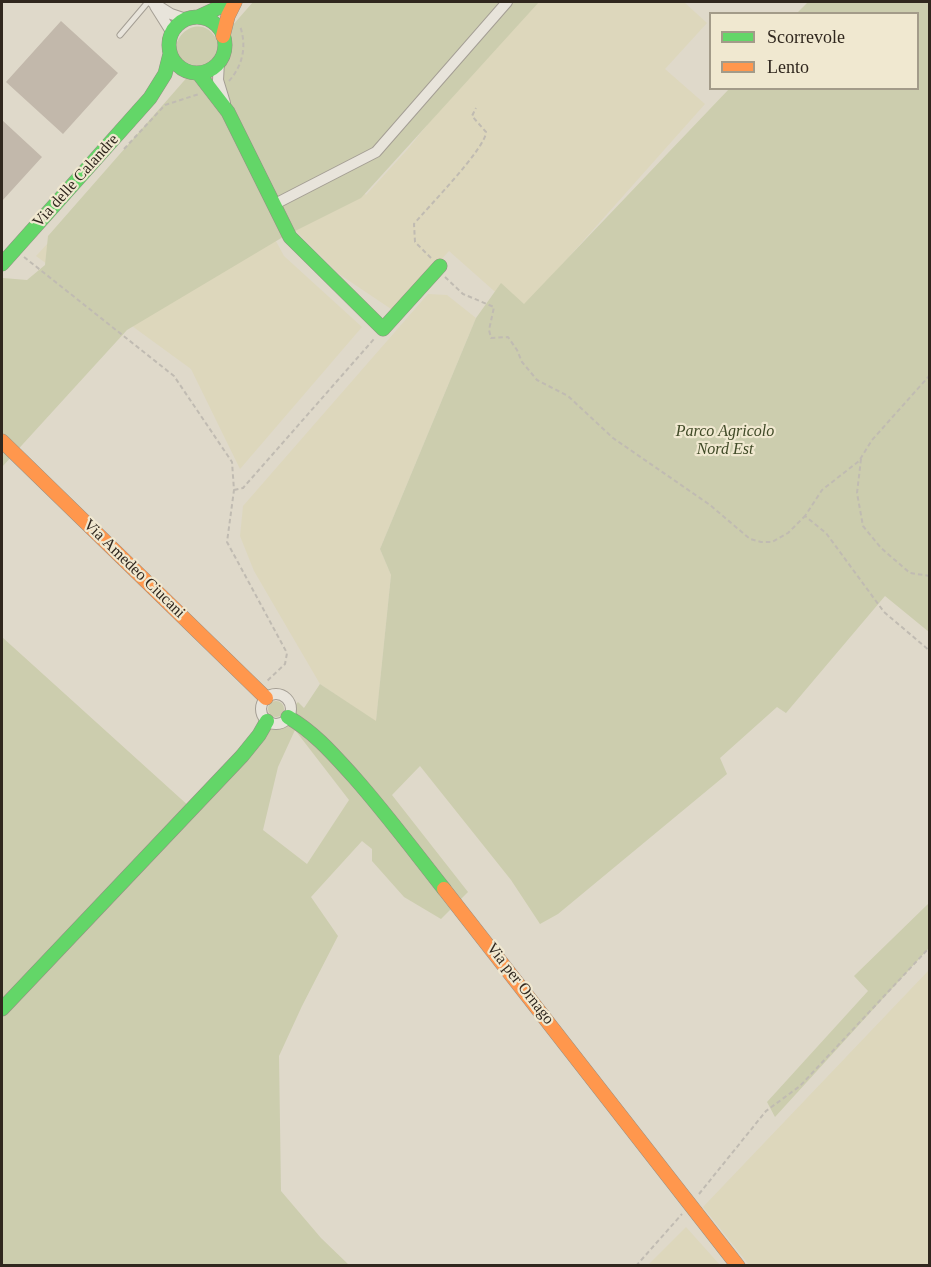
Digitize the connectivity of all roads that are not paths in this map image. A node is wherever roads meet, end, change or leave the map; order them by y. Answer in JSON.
{"nodes":[{"id":1,"x":150,"y":2,"type":"edge"},
{"id":2,"x":507,"y":2,"type":"edge"},
{"id":3,"x":232,"y":5,"type":"edge"},
{"id":4,"x":192,"y":18,"type":"junction"},
{"id":5,"x":172,"y":33,"type":"junction"},
{"id":6,"x":120,"y":35,"type":"dead end"},
{"id":7,"x":223,"y":36,"type":"junction"},
{"id":8,"x":170,"y":54,"type":"junction"},
{"id":9,"x":219,"y":62,"type":"junction"},
{"id":10,"x":197,"y":73,"type":"junction"},
{"id":11,"x":216,"y":88,"type":"junction"},
{"id":12,"x":150,"y":98,"type":"junction"},
{"id":13,"x":274,"y":204,"type":"junction"},
{"id":14,"x":2,"y":264,"type":"edge"},
{"id":15,"x":439,"y":267,"type":"road end"},
{"id":16,"x":2,"y":441,"type":"edge"},
{"id":17,"x":262,"y":693,"type":"junction"},
{"id":18,"x":288,"y":717,"type":"junction"},
{"id":19,"x":267,"y":721,"type":"junction"},
{"id":20,"x":2,"y":1009,"type":"edge"},
{"id":21,"x":738,"y":1266,"type":"edge"}],
"edges":[{"from":1,"to":4,"type":"street"},
{"from":1,"to":5,"type":"street"},
{"from":1,"to":6,"type":"lane"},
{"from":2,"to":13,"type":"street"},
{"from":3,"to":4,"type":"street"},
{"from":3,"to":7,"type":"street"},
{"from":4,"to":5,"type":"street"},
{"from":4,"to":7,"type":"street"},
{"from":5,"to":8,"type":"street","name":"Via delle Calandre"},
{"from":7,"to":9,"type":"street"},
{"from":8,"to":10,"type":"street"},
{"from":8,"to":12,"type":"street","name":"Via delle Calandre"},
{"from":9,"to":10,"type":"street","name":"Via delle Calandre"},
{"from":9,"to":11,"type":"street"},
{"from":10,"to":11,"type":"street"},
{"from":10,"to":12,"type":"street","name":"Via delle Calandre"},
{"from":11,"to":13,"type":"street"},
{"from":12,"to":14,"type":"street","name":"Via delle Calandre"},
{"from":13,"to":15,"type":"street"},
{"from":16,"to":17,"type":"street","name":"Via Amedeo Ciucani"},
{"from":17,"to":18,"type":"street"},
{"from":17,"to":19,"type":"street"},
{"from":18,"to":19,"type":"street"},
{"from":18,"to":21,"type":"street","name":"Via per Ornago"},
{"from":19,"to":20,"type":"street"}]}
